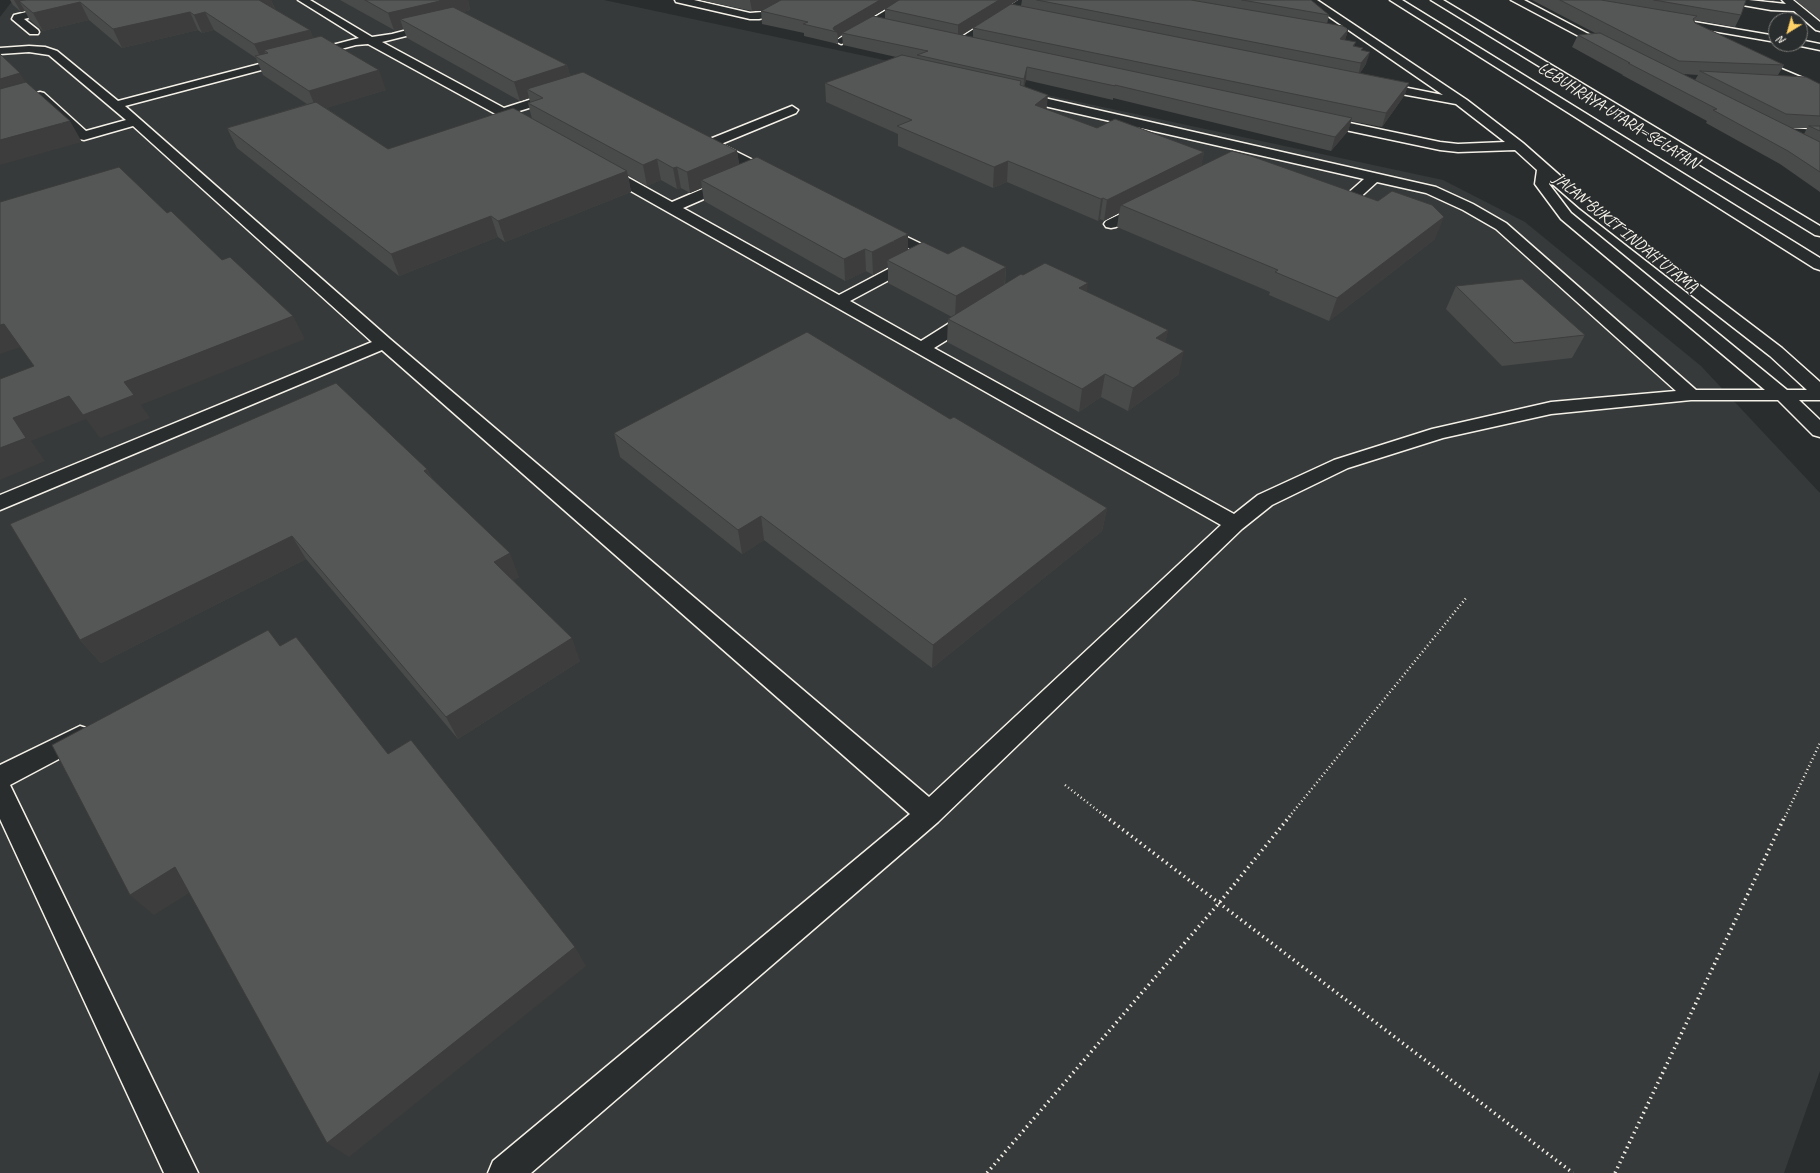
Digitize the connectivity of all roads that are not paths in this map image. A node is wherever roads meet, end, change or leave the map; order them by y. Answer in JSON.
{"nodes":[{"id":1,"x":89,"y":0,"type":"edge"},
{"id":2,"x":303,"y":0,"type":"edge"},
{"id":3,"x":680,"y":0,"type":"edge"},
{"id":4,"x":795,"y":0,"type":"edge"},
{"id":5,"x":910,"y":0,"type":"edge"},
{"id":6,"x":1025,"y":0,"type":"edge"},
{"id":7,"x":1310,"y":0,"type":"edge"},
{"id":8,"x":1395,"y":0,"type":"edge"},
{"id":9,"x":1436,"y":0,"type":"edge"},
{"id":10,"x":1516,"y":0,"type":"edge"},
{"id":11,"x":1730,"y":0,"type":"edge"},
{"id":12,"x":1787,"y":0,"type":"edge"},
{"id":13,"x":1797,"y":8,"type":"junction"},
{"id":14,"x":1008,"y":11,"type":"junction"},
{"id":15,"x":1023,"y":14,"type":"edge"},
{"id":16,"x":1659,"y":19,"type":"edge"},
{"id":17,"x":1675,"y":21,"type":"junction"},
{"id":18,"x":446,"y":23,"type":"edge"},
{"id":19,"x":870,"y":23,"type":"junction"},
{"id":20,"x":885,"y":27,"type":"edge"},
{"id":21,"x":1820,"y":28,"type":"edge"},
{"id":22,"x":34,"y":32,"type":"edge"},
{"id":23,"x":1341,"y":35,"type":"edge"},
{"id":24,"x":1768,"y":38,"type":"edge"},
{"id":25,"x":945,"y":39,"type":"edge"},
{"id":26,"x":1708,"y":39,"type":"edge"},
{"id":27,"x":370,"y":40,"type":"junction"},
{"id":28,"x":841,"y":40,"type":"edge"},
{"id":29,"x":1372,"y":41,"type":"junction"},
{"id":30,"x":960,"y":42,"type":"junction"},
{"id":31,"x":1808,"y":45,"type":"edge"},
{"id":32,"x":975,"y":46,"type":"edge"},
{"id":33,"x":1820,"y":47,"type":"edge"},
{"id":34,"x":0,"y":51,"type":"edge"},
{"id":35,"x":1619,"y":53,"type":"edge"},
{"id":36,"x":1743,"y":55,"type":"edge"},
{"id":37,"x":1775,"y":83,"type":"edge"},
{"id":38,"x":1370,"y":84,"type":"edge"},
{"id":39,"x":1806,"y":84,"type":"junction"},
{"id":40,"x":1820,"y":86,"type":"edge"},
{"id":41,"x":568,"y":91,"type":"edge"},
{"id":42,"x":1008,"y":93,"type":"edge"},
{"id":43,"x":1463,"y":103,"type":"junction"},
{"id":44,"x":116,"y":105,"type":"junction"},
{"id":45,"x":0,"y":107,"type":"edge"},
{"id":46,"x":792,"y":110,"type":"dead end"},
{"id":47,"x":503,"y":112,"type":"junction"},
{"id":48,"x":1310,"y":118,"type":"edge"},
{"id":49,"x":134,"y":122,"type":"junction"},
{"id":50,"x":1820,"y":134,"type":"edge"},
{"id":51,"x":543,"y":135,"type":"edge"},
{"id":52,"x":696,"y":137,"type":"edge"},
{"id":53,"x":710,"y":144,"type":"junction"},
{"id":54,"x":1800,"y":145,"type":"edge"},
{"id":55,"x":1518,"y":146,"type":"junction"},
{"id":56,"x":590,"y":162,"type":"edge"},
{"id":57,"x":1544,"y":168,"type":"junction"},
{"id":58,"x":762,"y":169,"type":"junction"},
{"id":59,"x":1374,"y":177,"type":"junction"},
{"id":60,"x":783,"y":180,"type":"edge"},
{"id":61,"x":1313,"y":189,"type":"edge"},
{"id":62,"x":1158,"y":199,"type":"edge"},
{"id":63,"x":671,"y":208,"type":"junction"},
{"id":64,"x":1111,"y":224,"type":"dead end"},
{"id":65,"x":873,"y":225,"type":"edge"},
{"id":66,"x":1820,"y":232,"type":"edge"},
{"id":67,"x":1820,"y":265,"type":"edge"},
{"id":68,"x":837,"y":302,"type":"junction"},
{"id":69,"x":986,"y":309,"type":"edge"},
{"id":70,"x":384,"y":343,"type":"junction"},
{"id":71,"x":921,"y":348,"type":"junction"},
{"id":72,"x":1820,"y":392,"type":"edge"},
{"id":73,"x":1783,"y":395,"type":"junction"},
{"id":74,"x":1820,"y":395,"type":"edge"},
{"id":75,"x":1691,"y":396,"type":"junction"},
{"id":76,"x":1820,"y":431,"type":"edge"},
{"id":77,"x":0,"y":503,"type":"edge"},
{"id":78,"x":1235,"y":524,"type":"junction"},
{"id":79,"x":97,"y":727,"type":"edge"},
{"id":80,"x":0,"y":778,"type":"edge"},
{"id":81,"x":0,"y":791,"type":"edge"},
{"id":82,"x":929,"y":814,"type":"junction"},
{"id":83,"x":181,"y":1173,"type":"edge"},
{"id":84,"x":505,"y":1173,"type":"edge"}],
"edges":[{"from":1,"to":22,"type":"main road"},
{"from":2,"to":27,"type":"main road"},
{"from":3,"to":4,"type":"main road"},
{"from":5,"to":19,"type":"main road"},
{"from":6,"to":14,"type":"main road"},
{"from":7,"to":29,"type":"main road"},
{"from":8,"to":67,"type":"main road","name":"LEBUHRAYA UTARA–SELATAN"},
{"from":9,"to":66,"type":"main road","name":"LEBUHRAYA UTARA–SELATAN"},
{"from":10,"to":35,"type":"main road"},
{"from":11,"to":13,"type":"main road"},
{"from":12,"to":13,"type":"main road"},
{"from":13,"to":21,"type":"main road"},
{"from":14,"to":15,"type":"main road"},
{"from":14,"to":30,"type":"main road"},
{"from":16,"to":17,"type":"main road"},
{"from":17,"to":24,"type":"main road"},
{"from":17,"to":26,"type":"main road"},
{"from":18,"to":27,"type":"main road"},
{"from":19,"to":20,"type":"main road"},
{"from":19,"to":28,"type":"main road"},
{"from":23,"to":29,"type":"main road"},
{"from":25,"to":30,"type":"main road"},
{"from":27,"to":44,"type":"main road"},
{"from":27,"to":47,"type":"main road"},
{"from":29,"to":43,"type":"main road"},
{"from":30,"to":32,"type":"main road"},
{"from":31,"to":33,"type":"main road"},
{"from":34,"to":44,"type":"main road"},
{"from":36,"to":39,"type":"main road"},
{"from":37,"to":39,"type":"main road"},
{"from":38,"to":43,"type":"main road"},
{"from":39,"to":40,"type":"main road"},
{"from":41,"to":47,"type":"main road"},
{"from":42,"to":59,"type":"main road"},
{"from":43,"to":55,"type":"main road"},
{"from":44,"to":49,"type":"main road"},
{"from":45,"to":49,"type":"main road"},
{"from":46,"to":53,"type":"main road"},
{"from":47,"to":51,"type":"main road"},
{"from":48,"to":55,"type":"main road"},
{"from":49,"to":70,"type":"main road"},
{"from":50,"to":54,"type":"main road"},
{"from":52,"to":53,"type":"main road"},
{"from":53,"to":58,"type":"main road"},
{"from":55,"to":57,"type":"main road"},
{"from":56,"to":63,"type":"main road"},
{"from":57,"to":72,"type":"main road","name":"JALAN BUKIT INDAH UTAMA"},
{"from":57,"to":73,"type":"main road","name":"JALAN BUKIT INDAH UTAMA"},
{"from":58,"to":60,"type":"main road"},
{"from":58,"to":63,"type":"main road"},
{"from":59,"to":61,"type":"main road"},
{"from":59,"to":75,"type":"main road"},
{"from":62,"to":64,"type":"main road"},
{"from":63,"to":68,"type":"main road"},
{"from":65,"to":68,"type":"main road"},
{"from":68,"to":71,"type":"main road"},
{"from":69,"to":71,"type":"main road"},
{"from":70,"to":77,"type":"main road"},
{"from":70,"to":82,"type":"main road"},
{"from":71,"to":78,"type":"main road"},
{"from":73,"to":74,"type":"main road"},
{"from":73,"to":75,"type":"main road"},
{"from":73,"to":76,"type":"main road","name":"JALAN BUKIT INDAH UTAMA"},
{"from":75,"to":78,"type":"main road"},
{"from":78,"to":82,"type":"main road"},
{"from":79,"to":80,"type":"main road"},
{"from":81,"to":83,"type":"main road"},
{"from":82,"to":84,"type":"main road"}]}
